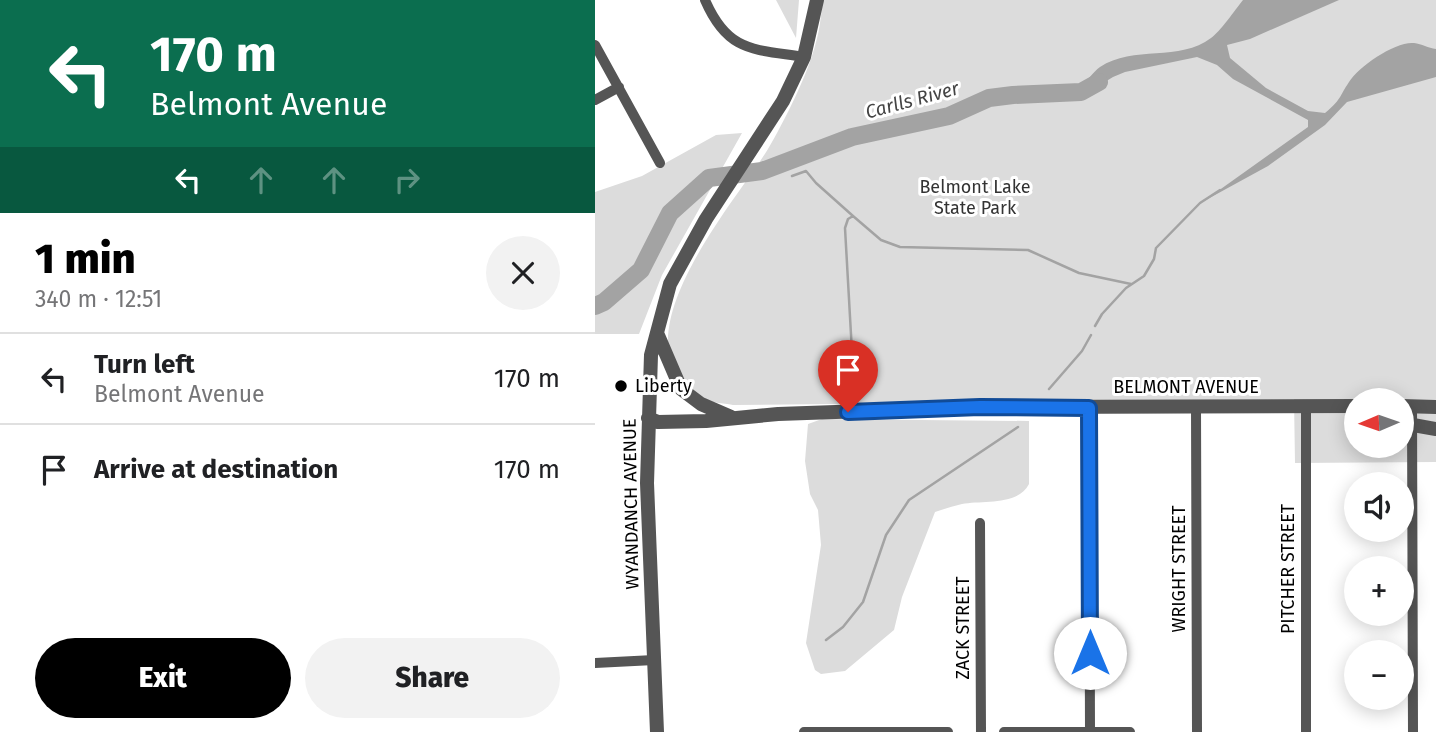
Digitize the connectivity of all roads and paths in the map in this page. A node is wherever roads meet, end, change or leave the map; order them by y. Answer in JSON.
{"nodes":[{"id":1,"x":705,"y":0,"type":"edge"},
{"id":2,"x":817,"y":0,"type":"edge"},
{"id":3,"x":595,"y":45,"type":"edge"},
{"id":4,"x":804,"y":57,"type":"junction"},
{"id":5,"x":619,"y":87,"type":"junction"},
{"id":6,"x":595,"y":100,"type":"edge"},
{"id":7,"x":660,"y":163,"type":"dead end"},
{"id":8,"x":657,"y":333,"type":"junction"},
{"id":9,"x":1414,"y":405,"type":"edge"},
{"id":10,"x":1306,"y":406,"type":"junction"},
{"id":11,"x":1344,"y":406,"type":"edge"},
{"id":12,"x":1196,"y":407,"type":"junction"},
{"id":13,"x":1436,"y":407,"type":"edge"},
{"id":14,"x":1089,"y":408,"type":"junction"},
{"id":15,"x":1344,"y":413,"type":"edge"},
{"id":16,"x":648,"y":418,"type":"junction"},
{"id":17,"x":736,"y":419,"type":"junction"},
{"id":18,"x":1414,"y":425,"type":"edge"},
{"id":19,"x":1436,"y":429,"type":"edge"},
{"id":20,"x":1408,"y":458,"type":"edge"},
{"id":21,"x":980,"y":523,"type":"dead end"},
{"id":22,"x":655,"y":660,"type":"junction"},
{"id":23,"x":595,"y":663,"type":"edge"},
{"id":24,"x":657,"y":732,"type":"edge"},
{"id":25,"x":804,"y":732,"type":"edge"},
{"id":26,"x":948,"y":732,"type":"edge"},
{"id":27,"x":981,"y":732,"type":"edge"},
{"id":28,"x":1004,"y":732,"type":"edge"},
{"id":29,"x":1090,"y":732,"type":"edge"},
{"id":30,"x":1130,"y":732,"type":"edge"},
{"id":31,"x":1197,"y":732,"type":"edge"},
{"id":32,"x":1306,"y":732,"type":"edge"},
{"id":33,"x":1413,"y":732,"type":"edge"}],
"edges":[{"from":1,"to":4,"type":"street"},
{"from":2,"to":4,"type":"street","name":"WYANDANCH AVENUE"},
{"from":3,"to":5,"type":"street"},
{"from":4,"to":8,"type":"street","name":"WYANDANCH AVENUE"},
{"from":5,"to":6,"type":"street"},
{"from":5,"to":7,"type":"street"},
{"from":8,"to":16,"type":"street","name":"WYANDANCH AVENUE"},
{"from":8,"to":17,"type":"street"},
{"from":9,"to":13,"type":"street"},
{"from":10,"to":11,"type":"street","name":"BELMONT AVENUE"},
{"from":10,"to":12,"type":"street","name":"BELMONT AVENUE"},
{"from":10,"to":15,"type":"street","name":"BELMONT AVENUE"},
{"from":10,"to":32,"type":"street","name":"PITCHER STREET"},
{"from":12,"to":14,"type":"street","name":"BELMONT AVENUE"},
{"from":12,"to":31,"type":"street","name":"WRIGHT STREET"},
{"from":14,"to":17,"type":"street","name":"BELMONT AVENUE"},
{"from":14,"to":29,"type":"street"},
{"from":16,"to":17,"type":"street","name":"BELMONT AVENUE"},
{"from":16,"to":22,"type":"street","name":"WYANDANCH AVENUE"},
{"from":18,"to":19,"type":"street"},
{"from":20,"to":33,"type":"street"},
{"from":21,"to":27,"type":"street","name":"ZACK STREET"},
{"from":22,"to":23,"type":"street"},
{"from":22,"to":24,"type":"street","name":"WYANDANCH AVENUE"},
{"from":25,"to":26,"type":"street"},
{"from":28,"to":29,"type":"street"},
{"from":29,"to":30,"type":"street"}]}
